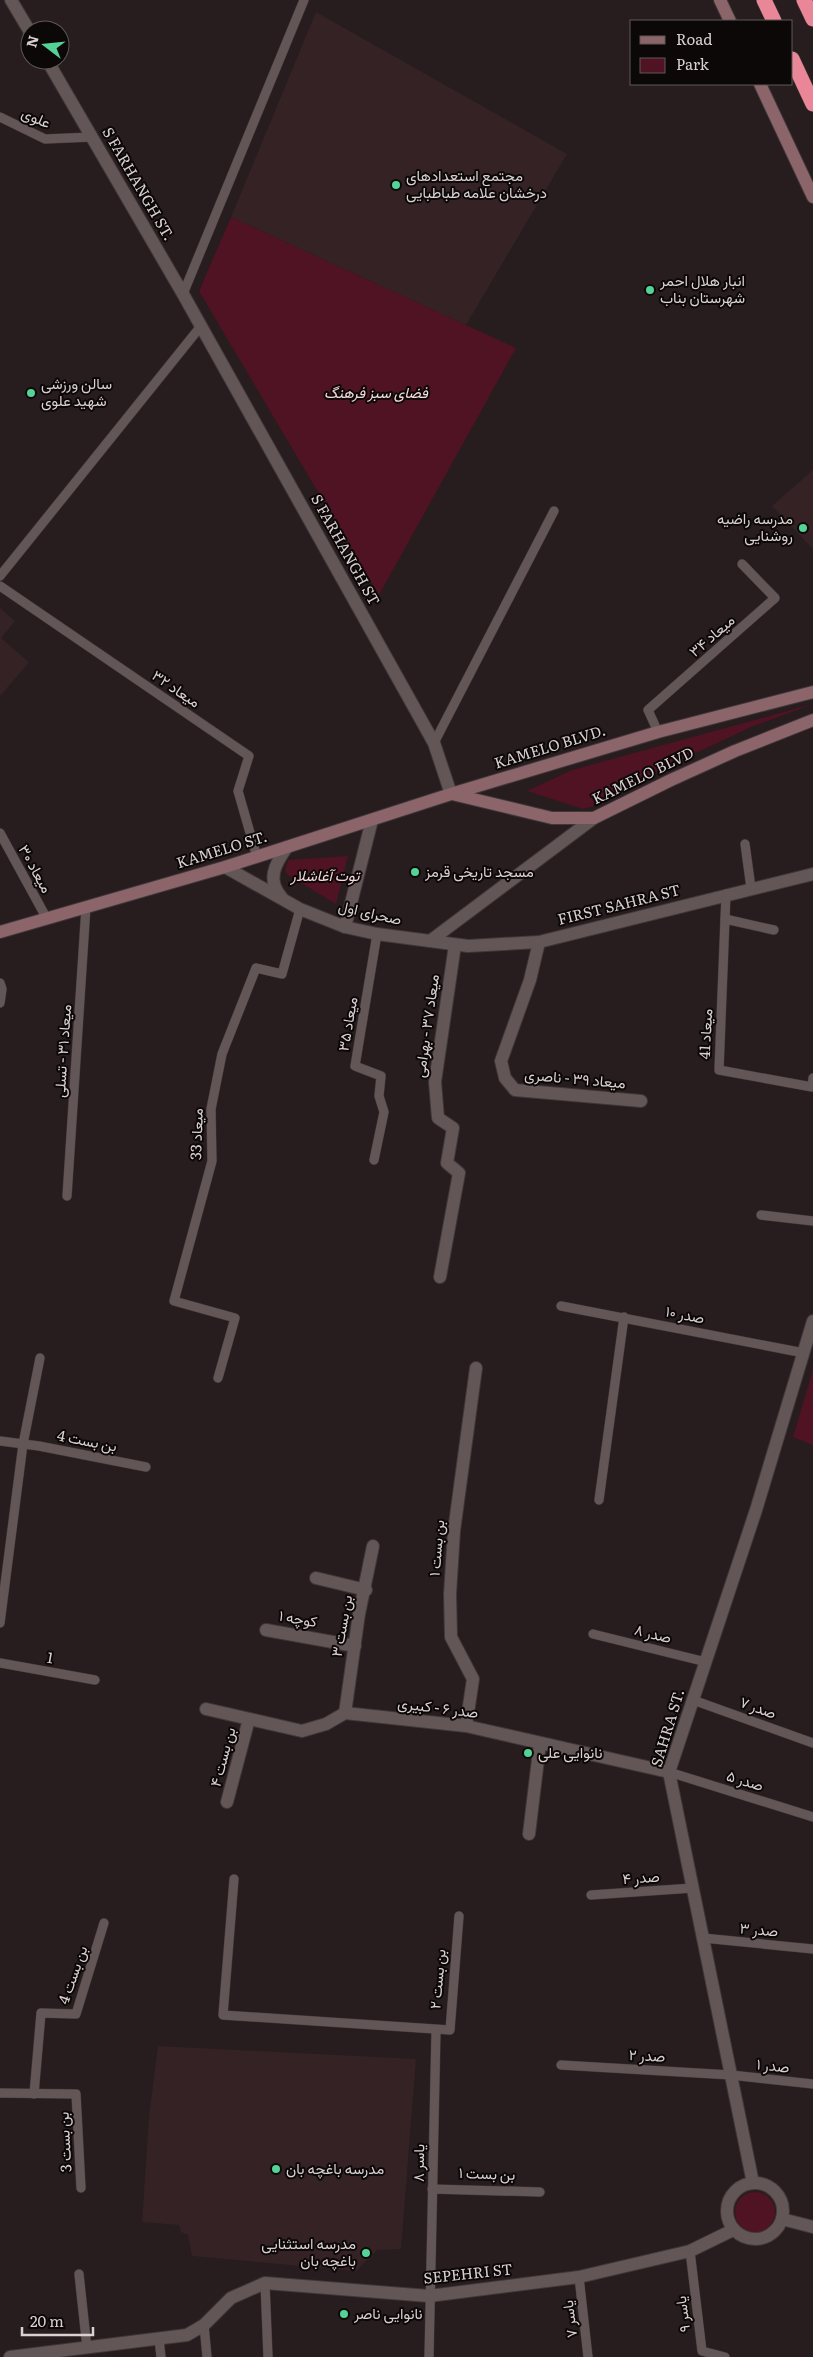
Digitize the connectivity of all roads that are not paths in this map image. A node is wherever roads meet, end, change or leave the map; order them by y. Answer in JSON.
{"nodes":[{"id":1,"x":11,"y":0,"type":"edge"},
{"id":2,"x":304,"y":0,"type":"edge"},
{"id":3,"x":720,"y":0,"type":"edge"},
{"id":4,"x":764,"y":0,"type":"edge"},
{"id":5,"x":804,"y":0,"type":"edge"},
{"id":6,"x":813,"y":19,"type":"edge"},
{"id":7,"x":23,"y":20,"type":"edge"},
{"id":8,"x":730,"y":20,"type":"edge"},
{"id":9,"x":774,"y":20,"type":"edge"},
{"id":10,"x":793,"y":61,"type":"edge"},
{"id":11,"x":53,"y":70,"type":"edge"},
{"id":12,"x":760,"y":85,"type":"edge"},
{"id":13,"x":813,"y":104,"type":"edge"},
{"id":14,"x":0,"y":116,"type":"edge"},
{"id":15,"x":92,"y":137,"type":"junction"},
{"id":16,"x":813,"y":197,"type":"edge"},
{"id":17,"x":183,"y":294,"type":"junction"},
{"id":18,"x":201,"y":326,"type":"junction"},
{"id":19,"x":554,"y":511,"type":"dead end"},
{"id":20,"x":742,"y":564,"type":"dead end"},
{"id":21,"x":0,"y":576,"type":"edge"},
{"id":22,"x":0,"y":586,"type":"edge"},
{"id":23,"x":813,"y":692,"type":"edge"},
{"id":24,"x":813,"y":720,"type":"edge"},
{"id":25,"x":658,"y":732,"type":"junction"},
{"id":26,"x":434,"y":743,"type":"junction"},
{"id":27,"x":451,"y":794,"type":"junction"},
{"id":28,"x":594,"y":818,"type":"junction"},
{"id":29,"x":372,"y":820,"type":"junction"},
{"id":30,"x":0,"y":833,"type":"edge"},
{"id":31,"x":745,"y":844,"type":"dead end"},
{"id":32,"x":287,"y":847,"type":"junction"},
{"id":33,"x":256,"y":857,"type":"junction"},
{"id":34,"x":225,"y":867,"type":"junction"},
{"id":35,"x":813,"y":874,"type":"edge"},
{"id":36,"x":751,"y":888,"type":"junction"},
{"id":37,"x":726,"y":894,"type":"junction"},
{"id":38,"x":284,"y":900,"type":"junction"},
{"id":39,"x":86,"y":907,"type":"junction"},
{"id":40,"x":300,"y":909,"type":"junction"},
{"id":41,"x":47,"y":918,"type":"junction"},
{"id":42,"x":725,"y":919,"type":"junction"},
{"id":43,"x":345,"y":927,"type":"junction"},
{"id":44,"x":774,"y":930,"type":"dead end"},
{"id":45,"x":0,"y":932,"type":"edge"},
{"id":46,"x":377,"y":934,"type":"junction"},
{"id":47,"x":430,"y":941,"type":"junction"},
{"id":48,"x":539,"y":942,"type":"junction"},
{"id":49,"x":455,"y":945,"type":"junction"},
{"id":50,"x":0,"y":983,"type":"edge"},
{"id":51,"x":0,"y":1003,"type":"edge"},
{"id":52,"x":813,"y":1078,"type":"edge"},
{"id":53,"x":641,"y":1101,"type":"dead end"},
{"id":54,"x":374,"y":1160,"type":"dead end"},
{"id":55,"x":67,"y":1196,"type":"dead end"},
{"id":56,"x":761,"y":1215,"type":"dead end"},
{"id":57,"x":813,"y":1221,"type":"edge"},
{"id":58,"x":440,"y":1277,"type":"dead end"},
{"id":59,"x":561,"y":1306,"type":"dead end"},
{"id":60,"x":624,"y":1317,"type":"junction"},
{"id":61,"x":813,"y":1322,"type":"edge"},
{"id":62,"x":804,"y":1353,"type":"junction"},
{"id":63,"x":40,"y":1358,"type":"dead end"},
{"id":64,"x":476,"y":1368,"type":"dead end"},
{"id":65,"x":218,"y":1378,"type":"dead end"},
{"id":66,"x":0,"y":1441,"type":"edge"},
{"id":67,"x":23,"y":1444,"type":"junction"},
{"id":68,"x":146,"y":1467,"type":"dead end"},
{"id":69,"x":599,"y":1500,"type":"dead end"},
{"id":70,"x":373,"y":1546,"type":"dead end"},
{"id":71,"x":316,"y":1578,"type":"dead end"},
{"id":72,"x":366,"y":1590,"type":"junction"},
{"id":73,"x":0,"y":1623,"type":"edge"},
{"id":74,"x":266,"y":1630,"type":"dead end"},
{"id":75,"x":593,"y":1634,"type":"dead end"},
{"id":76,"x":354,"y":1646,"type":"junction"},
{"id":77,"x":706,"y":1662,"type":"junction"},
{"id":78,"x":0,"y":1663,"type":"edge"},
{"id":79,"x":94,"y":1680,"type":"dead end"},
{"id":80,"x":693,"y":1700,"type":"junction"},
{"id":81,"x":206,"y":1709,"type":"dead end"},
{"id":82,"x":345,"y":1713,"type":"junction"},
{"id":83,"x":249,"y":1719,"type":"junction"},
{"id":84,"x":466,"y":1726,"type":"junction"},
{"id":85,"x":540,"y":1743,"type":"junction"},
{"id":86,"x":813,"y":1743,"type":"edge"},
{"id":87,"x":669,"y":1772,"type":"junction"},
{"id":88,"x":228,"y":1802,"type":"dead end"},
{"id":89,"x":813,"y":1817,"type":"edge"},
{"id":90,"x":529,"y":1834,"type":"dead end"},
{"id":91,"x":234,"y":1879,"type":"dead end"},
{"id":92,"x":693,"y":1888,"type":"junction"},
{"id":93,"x":591,"y":1896,"type":"dead end"},
{"id":94,"x":459,"y":1916,"type":"dead end"},
{"id":95,"x":104,"y":1923,"type":"dead end"},
{"id":96,"x":703,"y":1938,"type":"junction"},
{"id":97,"x":813,"y":1949,"type":"edge"},
{"id":98,"x":436,"y":2031,"type":"junction"},
{"id":99,"x":561,"y":2065,"type":"dead end"},
{"id":100,"x":731,"y":2075,"type":"junction"},
{"id":101,"x":813,"y":2084,"type":"edge"},
{"id":102,"x":0,"y":2093,"type":"edge"},
{"id":103,"x":34,"y":2094,"type":"junction"},
{"id":104,"x":753,"y":2183,"type":"junction"},
{"id":105,"x":81,"y":2188,"type":"dead end"},
{"id":106,"x":432,"y":2189,"type":"junction"},
{"id":107,"x":540,"y":2192,"type":"dead end"},
{"id":108,"x":782,"y":2219,"type":"junction"},
{"id":109,"x":813,"y":2227,"type":"edge"},
{"id":110,"x":733,"y":2230,"type":"junction"},
{"id":111,"x":690,"y":2251,"type":"junction"},
{"id":112,"x":80,"y":2274,"type":"dead end"},
{"id":113,"x":579,"y":2277,"type":"junction"},
{"id":114,"x":265,"y":2283,"type":"junction"},
{"id":115,"x":430,"y":2296,"type":"junction"},
{"id":116,"x":204,"y":2325,"type":"junction"},
{"id":117,"x":159,"y":2339,"type":"junction"},
{"id":118,"x":87,"y":2348,"type":"junction"},
{"id":119,"x":27,"y":2356,"type":"edge"},
{"id":120,"x":10,"y":2357,"type":"edge"},
{"id":121,"x":161,"y":2357,"type":"edge"},
{"id":122,"x":207,"y":2357,"type":"edge"},
{"id":123,"x":268,"y":2357,"type":"edge"},
{"id":124,"x":429,"y":2357,"type":"edge"},
{"id":125,"x":588,"y":2357,"type":"edge"},
{"id":126,"x":724,"y":2357,"type":"edge"}],
"edges":[{"from":1,"to":7,"type":"street"},
{"from":2,"to":17,"type":"lane"},
{"from":3,"to":8,"type":"street"},
{"from":4,"to":9,"type":"highway"},
{"from":5,"to":6,"type":"highway"},
{"from":10,"to":13,"type":"highway"},
{"from":11,"to":15,"type":"street","name":"S FARHANGH ST."},
{"from":12,"to":16,"type":"street"},
{"from":14,"to":15,"type":"lane","name":"علوی"},
{"from":15,"to":17,"type":"street","name":"S FARHANGH ST."},
{"from":17,"to":18,"type":"street","name":"S FARHANGH ST."},
{"from":18,"to":21,"type":"lane"},
{"from":18,"to":26,"type":"street","name":"S FARHANGH ST"},
{"from":19,"to":26,"type":"lane"},
{"from":20,"to":25,"type":"lane","name":"میعاد ۳۴"},
{"from":22,"to":33,"type":"lane","name":"میعاد ۳۲"},
{"from":23,"to":25,"type":"street","name":"KAMELO BLVD"},
{"from":24,"to":28,"type":"street","name":"KAMELO BLVD"},
{"from":25,"to":27,"type":"street","name":"KAMELO BLVD."},
{"from":26,"to":27,"type":"street","name":"S FARHANGH ST"},
{"from":27,"to":28,"type":"street","name":"KAMELO BLVD"},
{"from":27,"to":29,"type":"street","name":"KAMELO ST."},
{"from":28,"to":47,"type":"street"},
{"from":29,"to":32,"type":"street","name":"KAMELO ST."},
{"from":29,"to":43,"type":"street"},
{"from":30,"to":41,"type":"lane","name":"میعاد ۳۰"},
{"from":31,"to":36,"type":"lane"},
{"from":32,"to":33,"type":"street","name":"KAMELO ST."},
{"from":32,"to":38,"type":"street"},
{"from":33,"to":34,"type":"street","name":"KAMELO ST."},
{"from":34,"to":38,"type":"street","name":"صحرای اول"},
{"from":34,"to":39,"type":"street","name":"KAMELO ST."},
{"from":35,"to":36,"type":"street","name":"FIRST SAHRA ST"},
{"from":36,"to":37,"type":"street","name":"FIRST SAHRA ST"},
{"from":37,"to":42,"type":"lane","name":"میعاد 41"},
{"from":37,"to":48,"type":"street","name":"FIRST SAHRA ST"},
{"from":38,"to":40,"type":"street","name":"صحرای اول"},
{"from":39,"to":41,"type":"street","name":"KAMELO ST."},
{"from":39,"to":55,"type":"lane","name":"میعاد ۳۱ - تسلی"},
{"from":40,"to":43,"type":"street","name":"صحرای اول"},
{"from":40,"to":65,"type":"lane","name":"میعاد 33"},
{"from":41,"to":45,"type":"street","name":"KAMELO ST."},
{"from":42,"to":44,"type":"lane"},
{"from":42,"to":52,"type":"lane","name":"میعاد 41"},
{"from":43,"to":46,"type":"street","name":"صحرای اول"},
{"from":46,"to":47,"type":"street","name":"صحرای اول"},
{"from":46,"to":54,"type":"lane","name":"میعاد ۳۵"},
{"from":47,"to":49,"type":"street","name":"FIRST SAHRA ST"},
{"from":48,"to":49,"type":"street","name":"FIRST SAHRA ST"},
{"from":48,"to":53,"type":"street","name":"میعاد ۳۹ - ناصری"},
{"from":49,"to":58,"type":"street","name":"میعاد ۳۷ - بهرامی"},
{"from":50,"to":51,"type":"lane"},
{"from":56,"to":57,"type":"lane"},
{"from":59,"to":60,"type":"lane","name":"صدر ۱۰"},
{"from":60,"to":62,"type":"lane","name":"صدر ۱۰"},
{"from":60,"to":69,"type":"lane"},
{"from":61,"to":62,"type":"street","name":"SAHRA ST."},
{"from":62,"to":77,"type":"street","name":"SAHRA ST."},
{"from":63,"to":67,"type":"lane"},
{"from":64,"to":84,"type":"street","name":"بن بست ۱"},
{"from":66,"to":67,"type":"lane","name":"بن بست 4"},
{"from":67,"to":68,"type":"lane","name":"بن بست 4"},
{"from":67,"to":73,"type":"lane"},
{"from":70,"to":72,"type":"street","name":"بن بست ۳"},
{"from":71,"to":72,"type":"street"},
{"from":72,"to":76,"type":"street","name":"بن بست ۳"},
{"from":74,"to":76,"type":"street","name":"کوچه ۱"},
{"from":75,"to":77,"type":"lane","name":"صدر ۸"},
{"from":76,"to":82,"type":"street","name":"بن بست ۳"},
{"from":77,"to":80,"type":"street","name":"SAHRA ST."},
{"from":78,"to":79,"type":"lane","name":"1"},
{"from":80,"to":86,"type":"lane","name":"صدر ۷"},
{"from":80,"to":87,"type":"street","name":"SAHRA ST."},
{"from":81,"to":83,"type":"street"},
{"from":82,"to":83,"type":"street"},
{"from":82,"to":84,"type":"street","name":"صدر ۶ - کبیری"},
{"from":83,"to":88,"type":"street","name":"بن بست ۴"},
{"from":84,"to":85,"type":"street","name":"صدر ۶ - کبیری"},
{"from":85,"to":87,"type":"street","name":"صدر ۶ - کبیری"},
{"from":85,"to":90,"type":"street"},
{"from":87,"to":89,"type":"lane","name":"صدر ۵"},
{"from":87,"to":92,"type":"street","name":"SAHRA ST."},
{"from":91,"to":98,"type":"lane"},
{"from":92,"to":93,"type":"lane","name":"صدر ۴"},
{"from":92,"to":96,"type":"street","name":"SAHRA ST."},
{"from":94,"to":98,"type":"lane","name":"بن بست ۲"},
{"from":95,"to":103,"type":"lane","name":"بن بست 4"},
{"from":96,"to":97,"type":"lane","name":"صدر ۳"},
{"from":96,"to":100,"type":"street","name":"SAHRA ST."},
{"from":98,"to":106,"type":"lane","name":"یاسر ۸"},
{"from":99,"to":100,"type":"lane","name":"صدر ۲"},
{"from":100,"to":101,"type":"lane","name":"صدر ۱"},
{"from":100,"to":104,"type":"street","name":"SAHRA ST."},
{"from":102,"to":103,"type":"lane"},
{"from":103,"to":105,"type":"lane","name":"بن بست 3"},
{"from":104,"to":108,"type":"street"},
{"from":104,"to":110,"type":"street"},
{"from":106,"to":107,"type":"lane","name":"بن بست ۱"},
{"from":106,"to":115,"type":"lane","name":"یاسر ۸"},
{"from":108,"to":109,"type":"street"},
{"from":108,"to":110,"type":"street"},
{"from":110,"to":111,"type":"street","name":"SEPEHRI ST"},
{"from":111,"to":113,"type":"street","name":"SEPEHRI ST"},
{"from":111,"to":126,"type":"lane","name":"یاسر ۹"},
{"from":112,"to":118,"type":"lane"},
{"from":113,"to":115,"type":"street","name":"SEPEHRI ST"},
{"from":113,"to":125,"type":"lane","name":"یاسر ۷"},
{"from":114,"to":115,"type":"street","name":"SEPEHRI ST"},
{"from":114,"to":116,"type":"street","name":"SEPEHRI ST"},
{"from":114,"to":123,"type":"lane"},
{"from":115,"to":124,"type":"lane","name":"یاسر ۸"},
{"from":116,"to":117,"type":"street","name":"SEPEHRI ST"},
{"from":116,"to":122,"type":"lane"},
{"from":117,"to":118,"type":"street"},
{"from":117,"to":121,"type":"lane"},
{"from":118,"to":119,"type":"street"},
{"from":119,"to":120,"type":"street"}]}
